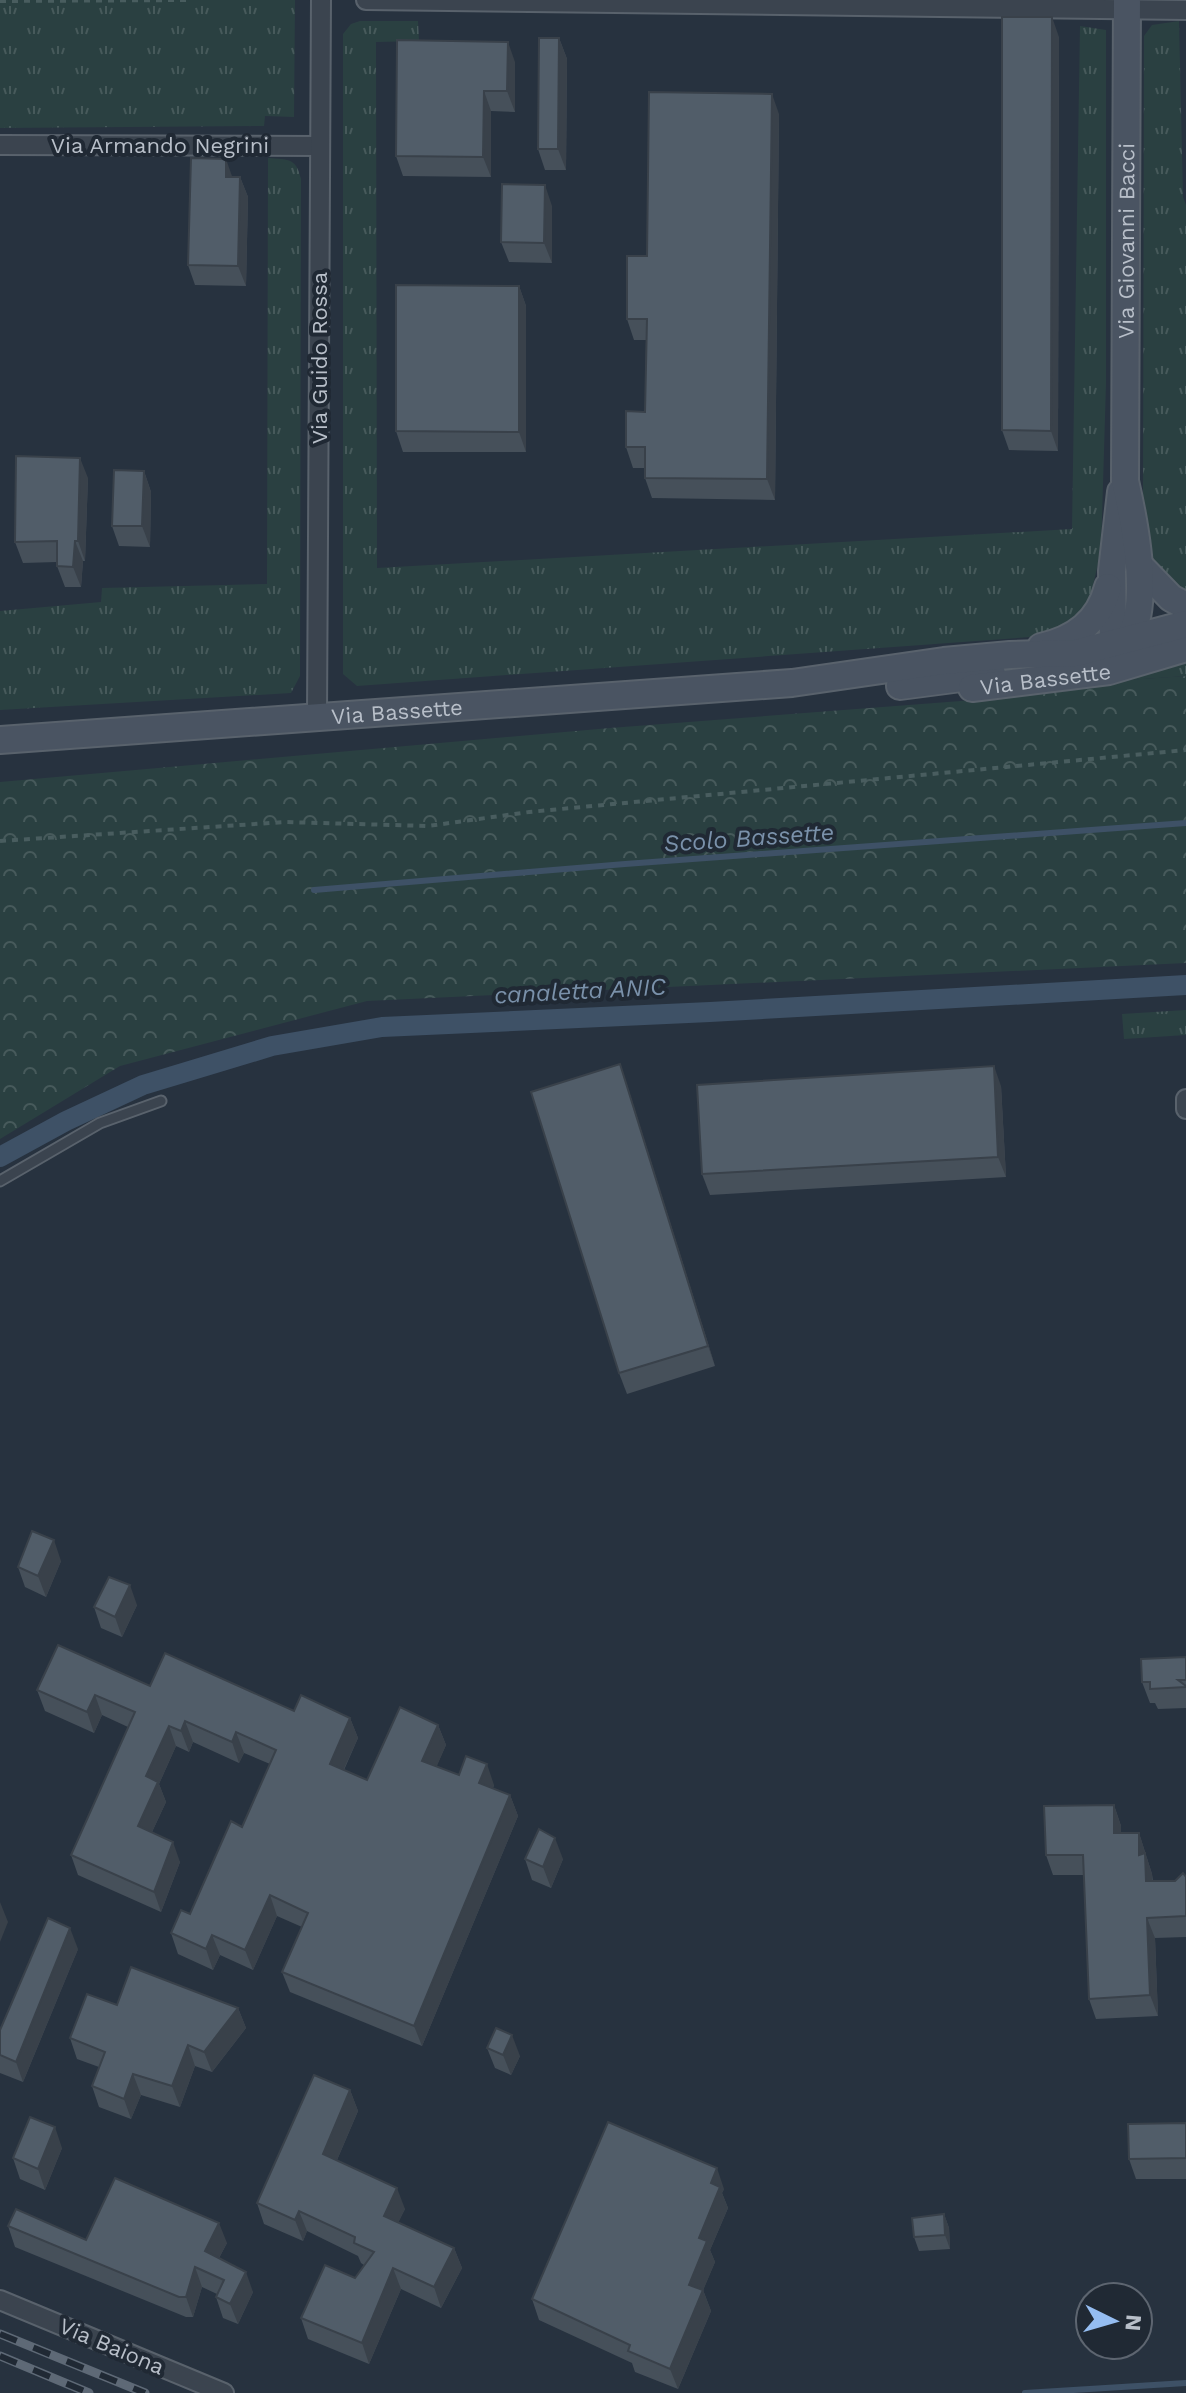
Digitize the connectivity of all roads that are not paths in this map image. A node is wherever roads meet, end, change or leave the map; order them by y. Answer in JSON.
{"nodes":[{"id":1,"x":321,"y":0,"type":"edge"},
{"id":2,"x":366,"y":0,"type":"edge"},
{"id":3,"x":1127,"y":4,"type":"edge"},
{"id":4,"x":1186,"y":10,"type":"edge"},
{"id":5,"x":0,"y":145,"type":"edge"},
{"id":6,"x":320,"y":146,"type":"junction"},
{"id":7,"x":1125,"y":481,"type":"junction"},
{"id":8,"x":1139,"y":565,"type":"junction"},
{"id":9,"x":1112,"y":571,"type":"junction"},
{"id":10,"x":1186,"y":606,"type":"edge"},
{"id":11,"x":1186,"y":624,"type":"edge"},
{"id":12,"x":1186,"y":637,"type":"edge"},
{"id":13,"x":1121,"y":642,"type":"junction"},
{"id":14,"x":1186,"y":648,"type":"edge"},
{"id":15,"x":1010,"y":655,"type":"junction"},
{"id":16,"x":792,"y":683,"type":"junction"},
{"id":17,"x":900,"y":686,"type":"junction"},
{"id":18,"x":317,"y":716,"type":"junction"},
{"id":19,"x":0,"y":740,"type":"edge"},
{"id":20,"x":1186,"y":1099,"type":"edge"},
{"id":21,"x":161,"y":1101,"type":"dead end"},
{"id":22,"x":1186,"y":1109,"type":"edge"},
{"id":23,"x":0,"y":1181,"type":"edge"},
{"id":24,"x":0,"y":2300,"type":"edge"},
{"id":25,"x":224,"y":2393,"type":"edge"}],
"edges":[{"from":1,"to":6,"type":"street","name":"Via Guido Rossa"},
{"from":2,"to":3,"type":"street"},
{"from":3,"to":4,"type":"street"},
{"from":3,"to":7,"type":"main road","name":"Via Giovanni Bacci"},
{"from":5,"to":6,"type":"street","name":"Via Armando Negrini"},
{"from":6,"to":18,"type":"street","name":"Via Guido Rossa"},
{"from":7,"to":8,"type":"main road","name":"Via Giovanni Bacci"},
{"from":7,"to":9,"type":"main road","name":"Via Giovanni Bacci"},
{"from":8,"to":10,"type":"main road"},
{"from":8,"to":13,"type":"main road","name":"Via Giovanni Bacci"},
{"from":9,"to":13,"type":"main road","name":"Via Giovanni Bacci"},
{"from":9,"to":15,"type":"main road","name":"Via Giovanni Bacci"},
{"from":11,"to":13,"type":"main road","name":"Via Bassette"},
{"from":12,"to":13,"type":"main road","name":"Via Bassette"},
{"from":13,"to":15,"type":"main road","name":"Via Bassette"},
{"from":13,"to":17,"type":"main road","name":"Via Bassette"},
{"from":14,"to":17,"type":"main road","name":"Via Bassette"},
{"from":15,"to":16,"type":"main road","name":"Via Bassette"},
{"from":16,"to":17,"type":"main road","name":"Via Bassette"},
{"from":16,"to":18,"type":"main road","name":"Via Bassette"},
{"from":18,"to":19,"type":"main road","name":"Via Bassette"},
{"from":20,"to":22,"type":"street"},
{"from":21,"to":23,"type":"lane"},
{"from":24,"to":25,"type":"street","name":"Via Baiona"}]}
